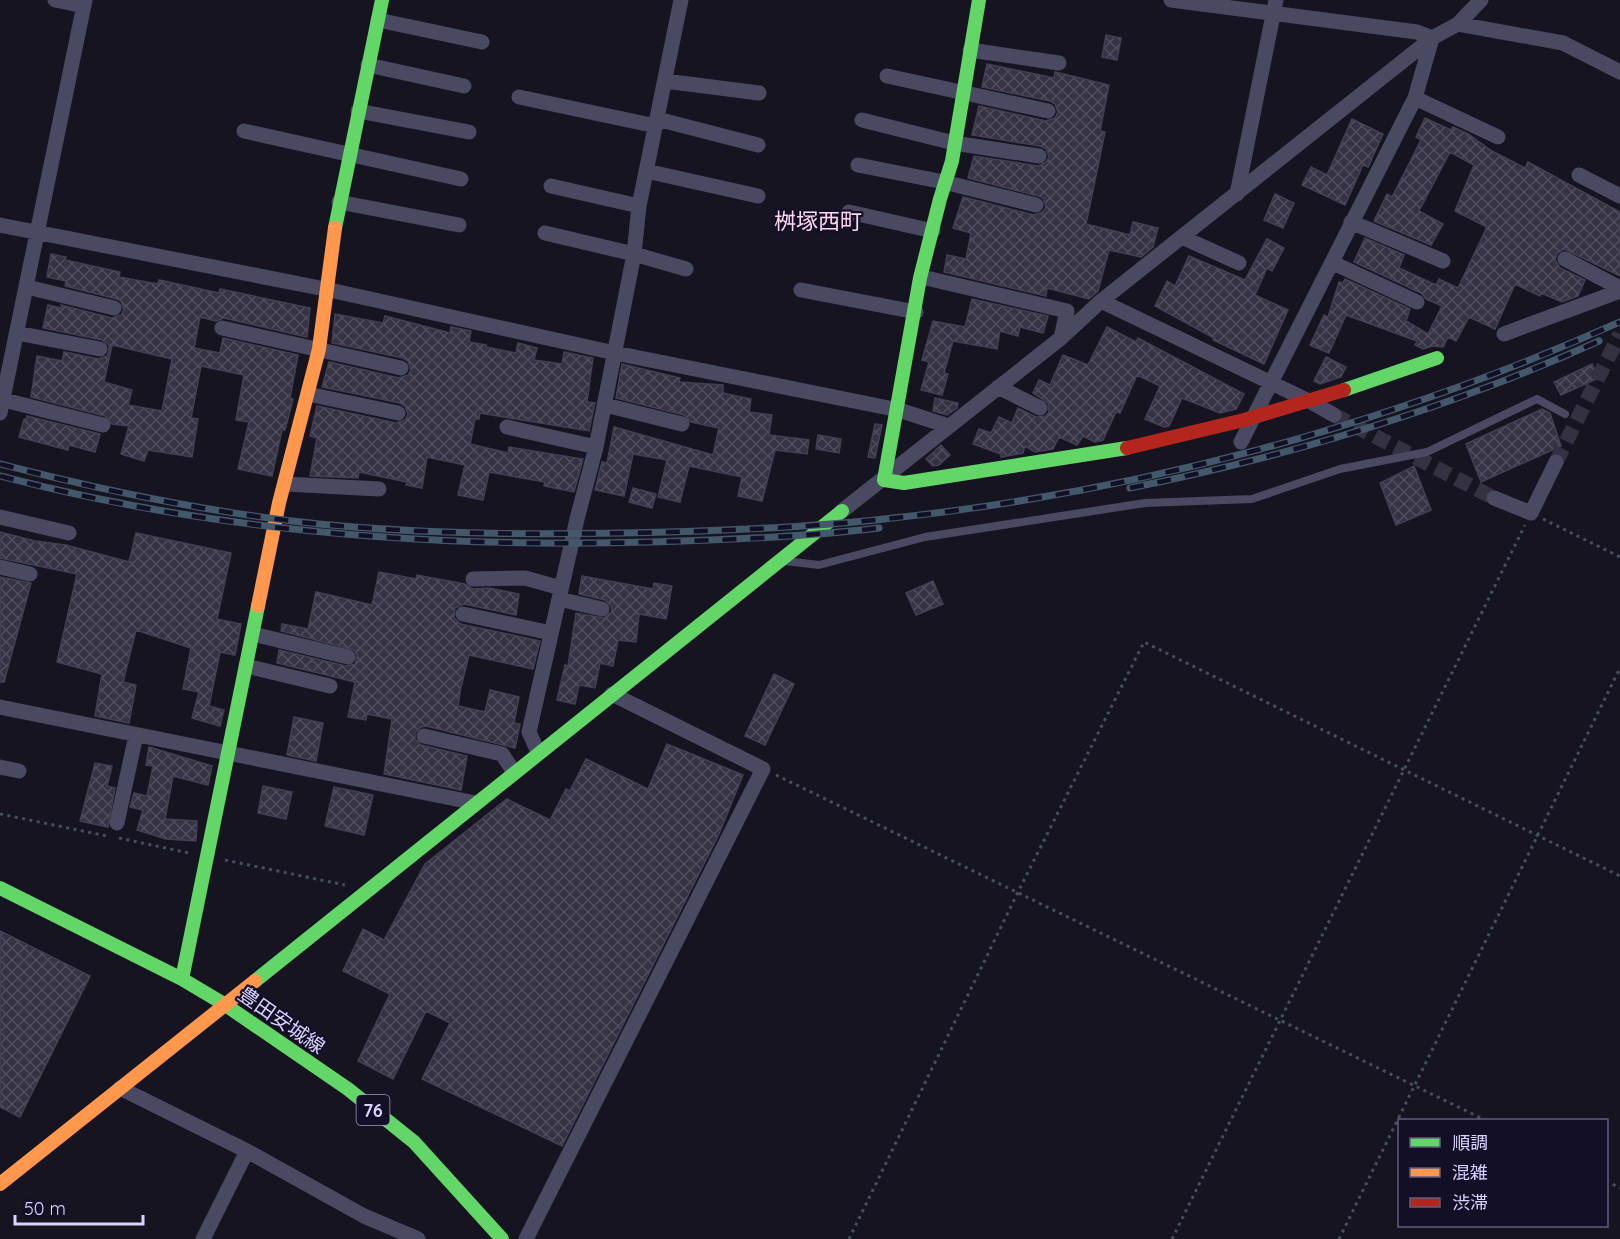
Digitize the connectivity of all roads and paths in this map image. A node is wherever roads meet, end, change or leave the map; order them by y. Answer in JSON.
{"nodes":[{"id":1,"x":55,"y":0,"type":"edge"},
{"id":2,"x":382,"y":0,"type":"edge"},
{"id":3,"x":681,"y":0,"type":"edge"},
{"id":4,"x":979,"y":0,"type":"edge"},
{"id":5,"x":1171,"y":0,"type":"edge"},
{"id":6,"x":1481,"y":0,"type":"edge"},
{"id":7,"x":84,"y":3,"type":"edge"},
{"id":8,"x":1275,"y":6,"type":"edge"},
{"id":9,"x":378,"y":20,"type":"junction"},
{"id":10,"x":1458,"y":24,"type":"junction"},
{"id":11,"x":1432,"y":38,"type":"junction"},
{"id":12,"x":482,"y":42,"type":"dead end"},
{"id":13,"x":970,"y":50,"type":"junction"},
{"id":14,"x":1059,"y":63,"type":"dead end"},
{"id":15,"x":368,"y":65,"type":"junction"},
{"id":16,"x":1620,"y":72,"type":"edge"},
{"id":17,"x":886,"y":76,"type":"dead end"},
{"id":18,"x":665,"y":81,"type":"junction"},
{"id":19,"x":464,"y":86,"type":"dead end"},
{"id":20,"x":963,"y":91,"type":"junction"},
{"id":21,"x":759,"y":93,"type":"dead end"},
{"id":22,"x":519,"y":97,"type":"dead end"},
{"id":23,"x":1415,"y":98,"type":"junction"},
{"id":24,"x":358,"y":111,"type":"junction"},
{"id":25,"x":1048,"y":111,"type":"dead end"},
{"id":26,"x":862,"y":120,"type":"dead end"},
{"id":27,"x":656,"y":123,"type":"junction"},
{"id":28,"x":244,"y":131,"type":"dead end"},
{"id":29,"x":469,"y":132,"type":"dead end"},
{"id":30,"x":1498,"y":137,"type":"dead end"},
{"id":31,"x":954,"y":143,"type":"junction"},
{"id":32,"x":758,"y":145,"type":"dead end"},
{"id":33,"x":349,"y":154,"type":"junction"},
{"id":34,"x":1039,"y":156,"type":"dead end"},
{"id":35,"x":858,"y":165,"type":"dead end"},
{"id":36,"x":646,"y":171,"type":"junction"},
{"id":37,"x":1579,"y":175,"type":"dead end"},
{"id":38,"x":461,"y":179,"type":"dead end"},
{"id":39,"x":944,"y":182,"type":"junction"},
{"id":40,"x":551,"y":186,"type":"dead end"},
{"id":41,"x":1237,"y":194,"type":"junction"},
{"id":42,"x":758,"y":196,"type":"dead end"},
{"id":43,"x":1620,"y":196,"type":"edge"},
{"id":44,"x":339,"y":202,"type":"junction"},
{"id":45,"x":1036,"y":205,"type":"dead end"},
{"id":46,"x":639,"y":206,"type":"junction"},
{"id":47,"x":849,"y":212,"type":"dead end"},
{"id":48,"x":1351,"y":222,"type":"junction"},
{"id":49,"x":0,"y":225,"type":"edge"},
{"id":50,"x":459,"y":225,"type":"dead end"},
{"id":51,"x":933,"y":231,"type":"junction"},
{"id":52,"x":545,"y":233,"type":"dead end"},
{"id":53,"x":36,"y":234,"type":"junction"},
{"id":54,"x":1184,"y":238,"type":"junction"},
{"id":55,"x":634,"y":254,"type":"junction"},
{"id":56,"x":1565,"y":259,"type":"dead end"},
{"id":57,"x":1443,"y":261,"type":"dead end"},
{"id":58,"x":1239,"y":263,"type":"dead end"},
{"id":59,"x":1334,"y":263,"type":"junction"},
{"id":60,"x":686,"y":269,"type":"dead end"},
{"id":61,"x":922,"y":277,"type":"junction"},
{"id":62,"x":27,"y":287,"type":"junction"},
{"id":63,"x":324,"y":289,"type":"junction"},
{"id":64,"x":801,"y":290,"type":"dead end"},
{"id":65,"x":1620,"y":290,"type":"edge"},
{"id":66,"x":1101,"y":301,"type":"junction"},
{"id":67,"x":1417,"y":302,"type":"dead end"},
{"id":68,"x":114,"y":308,"type":"dead end"},
{"id":69,"x":916,"y":312,"type":"junction"},
{"id":70,"x":222,"y":328,"type":"dead end"},
{"id":71,"x":17,"y":333,"type":"junction"},
{"id":72,"x":1504,"y":334,"type":"dead end"},
{"id":73,"x":1061,"y":338,"type":"junction"},
{"id":74,"x":100,"y":349,"type":"dead end"},
{"id":75,"x":320,"y":349,"type":"junction"},
{"id":76,"x":615,"y":353,"type":"junction"},
{"id":77,"x":1437,"y":358,"type":"dead end"},
{"id":78,"x":401,"y":368,"type":"dead end"},
{"id":79,"x":1273,"y":384,"type":"junction"},
{"id":80,"x":998,"y":387,"type":"junction"},
{"id":81,"x":308,"y":394,"type":"junction"},
{"id":82,"x":1311,"y":402,"type":"junction"},
{"id":83,"x":604,"y":405,"type":"junction"},
{"id":84,"x":2,"y":406,"type":"edge"},
{"id":85,"x":1040,"y":408,"type":"dead end"},
{"id":86,"x":899,"y":410,"type":"junction"},
{"id":87,"x":398,"y":413,"type":"dead end"},
{"id":88,"x":1565,"y":414,"type":"dead end"},
{"id":89,"x":1334,"y":416,"type":"tunnel mouth"},
{"id":90,"x":1252,"y":418,"type":"junction"},
{"id":91,"x":682,"y":424,"type":"dead end"},
{"id":92,"x":103,"y":426,"type":"dead end"},
{"id":93,"x":948,"y":426,"type":"junction"},
{"id":94,"x":507,"y":427,"type":"dead end"},
{"id":95,"x":1241,"y":442,"type":"dead end"},
{"id":96,"x":596,"y":447,"type":"junction"},
{"id":97,"x":1556,"y":462,"type":"tunnel mouth"},
{"id":98,"x":884,"y":480,"type":"junction"},
{"id":99,"x":285,"y":484,"type":"junction"},
{"id":100,"x":379,"y":489,"type":"dead end"},
{"id":101,"x":1494,"y":498,"type":"tunnel mouth"},
{"id":102,"x":842,"y":511,"type":"joint"},
{"id":103,"x":1531,"y":513,"type":"junction"},
{"id":104,"x":0,"y":517,"type":"edge"},
{"id":105,"x":69,"y":533,"type":"dead end"},
{"id":106,"x":1620,"y":556,"type":"edge"},
{"id":107,"x":780,"y":561,"type":"junction"},
{"id":108,"x":0,"y":567,"type":"edge"},
{"id":109,"x":30,"y":574,"type":"dead end"},
{"id":110,"x":473,"y":579,"type":"dead end"},
{"id":111,"x":560,"y":593,"type":"junction"},
{"id":112,"x":602,"y":609,"type":"dead end"},
{"id":113,"x":463,"y":614,"type":"dead end"},
{"id":114,"x":551,"y":633,"type":"junction"},
{"id":115,"x":253,"y":634,"type":"junction"},
{"id":116,"x":348,"y":657,"type":"dead end"},
{"id":117,"x":246,"y":666,"type":"junction"},
{"id":118,"x":1620,"y":668,"type":"edge"},
{"id":119,"x":330,"y":686,"type":"dead end"},
{"id":120,"x":612,"y":694,"type":"junction"},
{"id":121,"x":0,"y":708,"type":"edge"},
{"id":122,"x":136,"y":735,"type":"junction"},
{"id":123,"x":424,"y":736,"type":"dead end"},
{"id":124,"x":228,"y":753,"type":"junction"},
{"id":125,"x":538,"y":753,"type":"junction"},
{"id":126,"x":0,"y":767,"type":"edge"},
{"id":127,"x":763,"y":770,"type":"junction"},
{"id":128,"x":1404,"y":770,"type":"junction"},
{"id":129,"x":19,"y":771,"type":"dead end"},
{"id":130,"x":514,"y":772,"type":"junction"},
{"id":131,"x":476,"y":803,"type":"junction"},
{"id":132,"x":0,"y":814,"type":"edge"},
{"id":133,"x":117,"y":823,"type":"dead end"},
{"id":134,"x":1537,"y":836,"type":"junction"},
{"id":135,"x":206,"y":856,"type":"junction"},
{"id":136,"x":1620,"y":876,"type":"edge"},
{"id":137,"x":350,"y":886,"type":"dead end"},
{"id":138,"x":0,"y":888,"type":"edge"},
{"id":139,"x":1018,"y":892,"type":"junction"},
{"id":140,"x":182,"y":979,"type":"junction"},
{"id":141,"x":225,"y":1004,"type":"junction"},
{"id":142,"x":1281,"y":1020,"type":"junction"},
{"id":143,"x":1415,"y":1086,"type":"junction"},
{"id":144,"x":120,"y":1088,"type":"junction"},
{"id":145,"x":1399,"y":1119,"type":"edge"},
{"id":146,"x":1483,"y":1119,"type":"edge"},
{"id":147,"x":1398,"y":1120,"type":"edge"},
{"id":148,"x":247,"y":1151,"type":"junction"},
{"id":149,"x":0,"y":1184,"type":"edge"},
{"id":150,"x":203,"y":1239,"type":"edge"},
{"id":151,"x":418,"y":1239,"type":"edge"},
{"id":152,"x":502,"y":1239,"type":"edge"},
{"id":153,"x":526,"y":1239,"type":"edge"},
{"id":154,"x":849,"y":1239,"type":"edge"},
{"id":155,"x":1172,"y":1239,"type":"edge"},
{"id":156,"x":1339,"y":1239,"type":"edge"}],
"edges":[{"from":1,"to":7,"type":"street"},
{"from":2,"to":9,"type":"street"},
{"from":3,"to":18,"type":"street"},
{"from":4,"to":13,"type":"street"},
{"from":5,"to":8,"type":"street"},
{"from":6,"to":10,"type":"street"},
{"from":7,"to":53,"type":"street"},
{"from":8,"to":11,"type":"street"},
{"from":8,"to":41,"type":"street"},
{"from":9,"to":12,"type":"street"},
{"from":9,"to":15,"type":"street"},
{"from":10,"to":11,"type":"street"},
{"from":10,"to":16,"type":"street"},
{"from":11,"to":23,"type":"street"},
{"from":11,"to":41,"type":"street"},
{"from":13,"to":14,"type":"street"},
{"from":13,"to":20,"type":"street"},
{"from":15,"to":19,"type":"street"},
{"from":15,"to":24,"type":"street"},
{"from":17,"to":20,"type":"street"},
{"from":18,"to":21,"type":"street"},
{"from":18,"to":27,"type":"street"},
{"from":20,"to":25,"type":"street"},
{"from":20,"to":31,"type":"street"},
{"from":22,"to":27,"type":"street"},
{"from":23,"to":30,"type":"street"},
{"from":23,"to":48,"type":"street"},
{"from":24,"to":29,"type":"street"},
{"from":24,"to":33,"type":"street"},
{"from":26,"to":31,"type":"street"},
{"from":27,"to":32,"type":"street"},
{"from":27,"to":36,"type":"street"},
{"from":28,"to":33,"type":"street"},
{"from":31,"to":34,"type":"street"},
{"from":31,"to":39,"type":"street"},
{"from":33,"to":38,"type":"street"},
{"from":33,"to":44,"type":"street"},
{"from":35,"to":39,"type":"street"},
{"from":36,"to":42,"type":"street"},
{"from":36,"to":46,"type":"street"},
{"from":37,"to":43,"type":"street"},
{"from":39,"to":45,"type":"street"},
{"from":39,"to":51,"type":"street"},
{"from":40,"to":46,"type":"street"},
{"from":41,"to":54,"type":"street"},
{"from":44,"to":50,"type":"street"},
{"from":44,"to":63,"type":"street"},
{"from":46,"to":55,"type":"street"},
{"from":47,"to":51,"type":"street"},
{"from":48,"to":57,"type":"street"},
{"from":48,"to":59,"type":"street"},
{"from":49,"to":53,"type":"street"},
{"from":51,"to":61,"type":"street"},
{"from":52,"to":55,"type":"street"},
{"from":53,"to":62,"type":"street"},
{"from":53,"to":63,"type":"street"},
{"from":54,"to":58,"type":"street"},
{"from":54,"to":66,"type":"street"},
{"from":55,"to":60,"type":"street"},
{"from":55,"to":76,"type":"street"},
{"from":56,"to":65,"type":"street"},
{"from":59,"to":67,"type":"street"},
{"from":59,"to":79,"type":"street"},
{"from":61,"to":69,"type":"street"},
{"from":61,"to":73,"type":"street"},
{"from":62,"to":68,"type":"street"},
{"from":62,"to":71,"type":"street"},
{"from":63,"to":75,"type":"street"},
{"from":63,"to":76,"type":"street"},
{"from":64,"to":69,"type":"street"},
{"from":65,"to":72,"type":"street"},
{"from":66,"to":73,"type":"street"},
{"from":66,"to":79,"type":"street"},
{"from":69,"to":86,"type":"street"},
{"from":70,"to":75,"type":"street"},
{"from":71,"to":74,"type":"street"},
{"from":71,"to":84,"type":"street"},
{"from":73,"to":80,"type":"street"},
{"from":75,"to":78,"type":"street"},
{"from":75,"to":81,"type":"street"},
{"from":76,"to":83,"type":"street"},
{"from":76,"to":86,"type":"street"},
{"from":77,"to":82,"type":"street"},
{"from":79,"to":82,"type":"street"},
{"from":79,"to":90,"type":"street"},
{"from":80,"to":85,"type":"street"},
{"from":80,"to":93,"type":"street"},
{"from":81,"to":87,"type":"street"},
{"from":81,"to":99,"type":"street"},
{"from":82,"to":89,"type":"street"},
{"from":82,"to":90,"type":"street"},
{"from":83,"to":91,"type":"street"},
{"from":83,"to":96,"type":"street"},
{"from":84,"to":92,"type":"street"},
{"from":86,"to":93,"type":"street"},
{"from":86,"to":98,"type":"street"},
{"from":88,"to":107,"type":"lane"},
{"from":90,"to":95,"type":"street"},
{"from":90,"to":98,"type":"street"},
{"from":93,"to":98,"type":"street"},
{"from":94,"to":96,"type":"street"},
{"from":96,"to":111,"type":"street"},
{"from":97,"to":103,"type":"street"},
{"from":98,"to":102,"type":"street"},
{"from":99,"to":100,"type":"street"},
{"from":99,"to":115,"type":"street"},
{"from":101,"to":103,"type":"street"},
{"from":102,"to":107,"type":"street"},
{"from":103,"to":106,"type":"path"},
{"from":103,"to":128,"type":"path"},
{"from":104,"to":105,"type":"street"},
{"from":107,"to":120,"type":"street"},
{"from":108,"to":109,"type":"street"},
{"from":110,"to":111,"type":"street"},
{"from":111,"to":112,"type":"street"},
{"from":111,"to":114,"type":"street"},
{"from":113,"to":114,"type":"street"},
{"from":114,"to":125,"type":"street"},
{"from":115,"to":116,"type":"street"},
{"from":115,"to":117,"type":"street"},
{"from":117,"to":119,"type":"street"},
{"from":117,"to":124,"type":"street"},
{"from":118,"to":134,"type":"path"},
{"from":120,"to":125,"type":"street"},
{"from":120,"to":127,"type":"street"},
{"from":121,"to":122,"type":"street"},
{"from":122,"to":124,"type":"street"},
{"from":122,"to":133,"type":"street"},
{"from":123,"to":130,"type":"street"},
{"from":124,"to":131,"type":"street"},
{"from":124,"to":135,"type":"street"},
{"from":125,"to":130,"type":"street"},
{"from":126,"to":129,"type":"street"},
{"from":127,"to":139,"type":"path"},
{"from":127,"to":153,"type":"street"},
{"from":128,"to":134,"type":"path"},
{"from":128,"to":139,"type":"path"},
{"from":128,"to":142,"type":"path"},
{"from":130,"to":131,"type":"street"},
{"from":131,"to":141,"type":"street"},
{"from":132,"to":135,"type":"path"},
{"from":134,"to":136,"type":"path"},
{"from":134,"to":143,"type":"path"},
{"from":135,"to":137,"type":"path"},
{"from":135,"to":140,"type":"street"},
{"from":138,"to":140,"type":"street","name":"豊田安城線","number":"76"},
{"from":139,"to":142,"type":"path"},
{"from":139,"to":154,"type":"path"},
{"from":140,"to":141,"type":"street","name":"豊田安城線","number":"76"},
{"from":141,"to":144,"type":"street"},
{"from":141,"to":152,"type":"street","name":"豊田安城線","number":"76"},
{"from":142,"to":143,"type":"path"},
{"from":142,"to":155,"type":"path"},
{"from":143,"to":145,"type":"path"},
{"from":143,"to":146,"type":"path"},
{"from":144,"to":148,"type":"street"},
{"from":144,"to":149,"type":"street"},
{"from":147,"to":156,"type":"path"},
{"from":148,"to":150,"type":"street"},
{"from":148,"to":151,"type":"street"}]}
